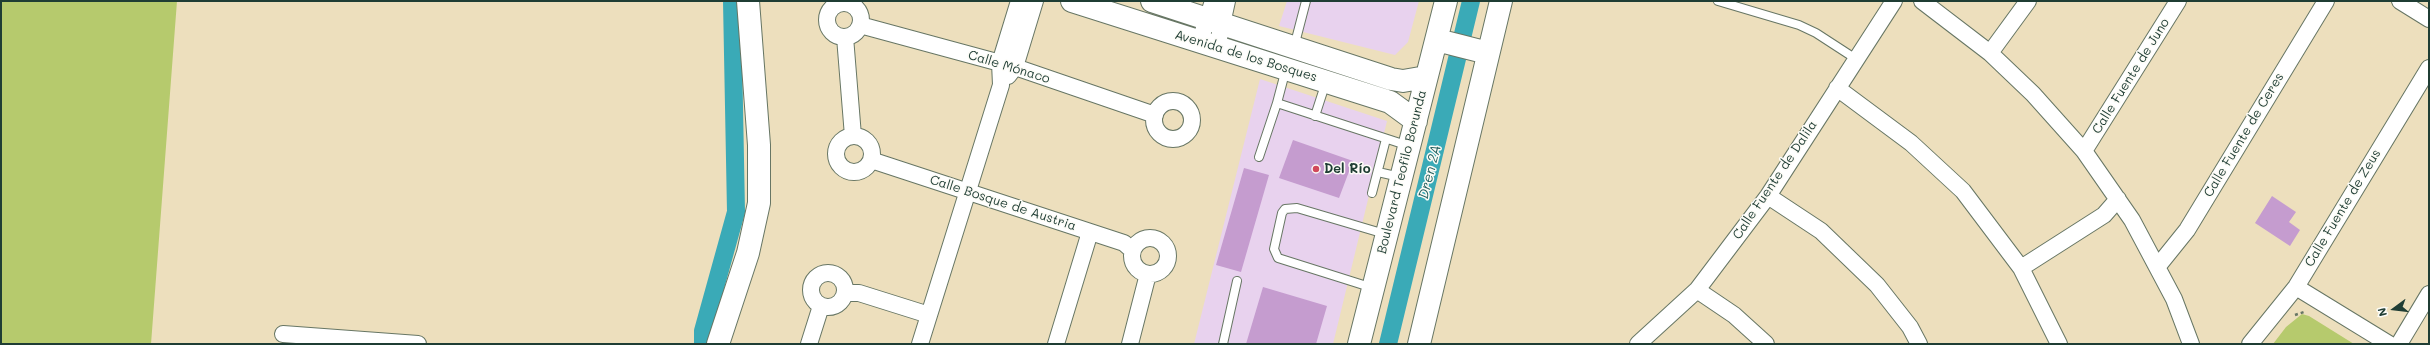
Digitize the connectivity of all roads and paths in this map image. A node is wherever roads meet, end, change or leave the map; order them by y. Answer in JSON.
{"nodes":[{"id":1,"x":748,"y":1,"type":"edge"},
{"id":2,"x":1019,"y":1,"type":"edge"},
{"id":3,"x":1035,"y":1,"type":"edge"},
{"id":4,"x":1072,"y":1,"type":"edge"},
{"id":5,"x":1152,"y":1,"type":"edge"},
{"id":6,"x":1227,"y":1,"type":"edge"},
{"id":7,"x":1306,"y":1,"type":"edge"},
{"id":8,"x":1446,"y":1,"type":"edge"},
{"id":9,"x":1501,"y":1,"type":"edge"},
{"id":10,"x":1718,"y":1,"type":"edge"},
{"id":11,"x":1894,"y":1,"type":"edge"},
{"id":12,"x":1922,"y":1,"type":"edge"},
{"id":13,"x":2028,"y":1,"type":"edge"},
{"id":14,"x":2178,"y":1,"type":"edge"},
{"id":15,"x":2326,"y":1,"type":"edge"},
{"id":16,"x":2400,"y":1,"type":"edge"},
{"id":17,"x":2426,"y":1,"type":"edge"},
{"id":18,"x":1214,"y":14,"type":"edge"},
{"id":19,"x":2427,"y":18,"type":"edge"},
{"id":20,"x":860,"y":25,"type":"junction"},
{"id":21,"x":846,"y":37,"type":"junction"},
{"id":22,"x":1443,"y":41,"type":"junction"},
{"id":23,"x":1209,"y":44,"type":"junction"},
{"id":24,"x":1294,"y":47,"type":"junction"},
{"id":25,"x":1481,"y":51,"type":"junction"},
{"id":26,"x":1990,"y":53,"type":"junction"},
{"id":27,"x":1856,"y":59,"type":"junction"},
{"id":28,"x":1007,"y":65,"type":"junction"},
{"id":29,"x":2429,"y":68,"type":"edge"},
{"id":30,"x":1286,"y":69,"type":"junction"},
{"id":31,"x":1330,"y":70,"type":"junction"},
{"id":32,"x":1426,"y":77,"type":"junction"},
{"id":33,"x":1837,"y":88,"type":"junction"},
{"id":34,"x":1277,"y":103,"type":"junction"},
{"id":35,"x":1155,"y":115,"type":"dead end"},
{"id":36,"x":1315,"y":116,"type":"junction"},
{"id":37,"x":1416,"y":121,"type":"junction"},
{"id":38,"x":853,"y":136,"type":"junction"},
{"id":39,"x":1386,"y":139,"type":"junction"},
{"id":40,"x":1410,"y":146,"type":"junction"},
{"id":41,"x":2084,"y":151,"type":"junction"},
{"id":42,"x":1259,"y":157,"type":"dead end"},
{"id":43,"x":871,"y":160,"type":"junction"},
{"id":44,"x":1378,"y":172,"type":"junction"},
{"id":45,"x":1402,"y":178,"type":"junction"},
{"id":46,"x":968,"y":190,"type":"junction"},
{"id":47,"x":1372,"y":193,"type":"dead end"},
{"id":48,"x":1768,"y":196,"type":"junction"},
{"id":49,"x":2118,"y":199,"type":"junction"},
{"id":50,"x":1090,"y":232,"type":"junction"},
{"id":51,"x":1386,"y":234,"type":"junction"},
{"id":52,"x":1132,"y":250,"type":"junction"},
{"id":53,"x":2158,"y":266,"type":"junction"},
{"id":54,"x":2021,"y":268,"type":"junction"},
{"id":55,"x":1148,"y":274,"type":"junction"},
{"id":56,"x":1237,"y":282,"type":"dead end"},
{"id":57,"x":2296,"y":287,"type":"junction"},
{"id":58,"x":1373,"y":288,"type":"junction"},
{"id":59,"x":1698,"y":290,"type":"junction"},
{"id":60,"x":845,"y":293,"type":"junction"},
{"id":61,"x":2429,"y":294,"type":"edge"},
{"id":62,"x":821,"y":306,"type":"junction"},
{"id":63,"x":929,"y":316,"type":"junction"},
{"id":64,"x":283,"y":334,"type":"dead end"},
{"id":65,"x":418,"y":344,"type":"edge"},
{"id":66,"x":718,"y":344,"type":"edge"},
{"id":67,"x":809,"y":344,"type":"edge"},
{"id":68,"x":920,"y":344,"type":"edge"},
{"id":69,"x":1056,"y":344,"type":"edge"},
{"id":70,"x":1130,"y":344,"type":"edge"},
{"id":71,"x":1223,"y":344,"type":"edge"},
{"id":72,"x":1359,"y":344,"type":"edge"},
{"id":73,"x":1419,"y":344,"type":"edge"},
{"id":74,"x":1638,"y":344,"type":"edge"},
{"id":75,"x":1766,"y":344,"type":"edge"},
{"id":76,"x":1919,"y":344,"type":"edge"},
{"id":77,"x":2059,"y":344,"type":"edge"},
{"id":78,"x":2191,"y":344,"type":"edge"},
{"id":79,"x":2250,"y":344,"type":"edge"},
{"id":80,"x":2389,"y":344,"type":"edge"},
{"id":81,"x":2399,"y":344,"type":"edge"}],
"edges":[{"from":1,"to":66,"type":"street"},
{"from":2,"to":28,"type":"street"},
{"from":3,"to":28,"type":"street"},
{"from":4,"to":23,"type":"street","name":"Avenida de los Bosques"},
{"from":5,"to":18,"type":"street","name":"Avenida de los Bosques"},
{"from":6,"to":18,"type":"street"},
{"from":7,"to":24,"type":"lane"},
{"from":8,"to":22,"type":"street","name":"Boulevard Teofilo Borunda"},
{"from":9,"to":25,"type":"street"},
{"from":10,"to":27,"type":"lane"},
{"from":11,"to":27,"type":"street","name":"Calle Fuente de Dalila"},
{"from":12,"to":26,"type":"street"},
{"from":13,"to":26,"type":"street"},
{"from":14,"to":41,"type":"street","name":"Calle Fuente de Juno"},
{"from":15,"to":53,"type":"street","name":"Calle Fuente de Ceres"},
{"from":16,"to":19,"type":"street"},
{"from":17,"to":19,"type":"street"},
{"from":18,"to":23,"type":"street"},
{"from":18,"to":24,"type":"street","name":"Avenida de los Bosques"},
{"from":20,"to":21,"type":"street"},
{"from":20,"to":21,"type":"street"},
{"from":20,"to":28,"type":"street","name":"Calle Mónaco"},
{"from":21,"to":38,"type":"street"},
{"from":22,"to":25,"type":"street"},
{"from":22,"to":32,"type":"street","name":"Boulevard Teofilo Borunda"},
{"from":23,"to":30,"type":"street","name":"Avenida de los Bosques"},
{"from":24,"to":31,"type":"street","name":"Avenida de los Bosques"},
{"from":25,"to":73,"type":"street"},
{"from":26,"to":41,"type":"street"},
{"from":27,"to":33,"type":"street","name":"Calle Fuente de Dalila"},
{"from":28,"to":35,"type":"street","name":"Calle Mónaco"},
{"from":28,"to":46,"type":"street"},
{"from":29,"to":57,"type":"street","name":"Calle Fuente de Zeus"},
{"from":30,"to":31,"type":"street","name":"Avenida de los Bosques"},
{"from":30,"to":34,"type":"lane"},
{"from":31,"to":32,"type":"street","name":"Avenida de los Bosques"},
{"from":31,"to":36,"type":"lane"},
{"from":31,"to":37,"type":"street","name":"Avenida de los Bosques"},
{"from":32,"to":37,"type":"street","name":"Boulevard Teofilo Borunda"},
{"from":33,"to":48,"type":"street","name":"Calle Fuente de Dalila"},
{"from":33,"to":54,"type":"street"},
{"from":34,"to":36,"type":"lane"},
{"from":34,"to":42,"type":"lane"},
{"from":36,"to":39,"type":"lane"},
{"from":37,"to":40,"type":"street","name":"Boulevard Teofilo Borunda"},
{"from":38,"to":43,"type":"street"},
{"from":38,"to":43,"type":"street"},
{"from":39,"to":40,"type":"lane"},
{"from":39,"to":44,"type":"lane"},
{"from":40,"to":45,"type":"street","name":"Boulevard Teofilo Borunda"},
{"from":41,"to":49,"type":"street"},
{"from":43,"to":46,"type":"street","name":"Calle Bosque de Austria"},
{"from":44,"to":45,"type":"lane"},
{"from":44,"to":47,"type":"lane"},
{"from":45,"to":51,"type":"street","name":"Boulevard Teofilo Borunda"},
{"from":46,"to":50,"type":"street","name":"Calle Bosque de Austria"},
{"from":46,"to":63,"type":"street"},
{"from":48,"to":59,"type":"street","name":"Calle Fuente de Dalila"},
{"from":48,"to":76,"type":"street"},
{"from":49,"to":53,"type":"street"},
{"from":49,"to":54,"type":"street"},
{"from":50,"to":52,"type":"street","name":"Calle Bosque de Austria"},
{"from":50,"to":69,"type":"street"},
{"from":51,"to":58,"type":"street","name":"Boulevard Teofilo Borunda"},
{"from":51,"to":58,"type":"lane"},
{"from":52,"to":55,"type":"street"},
{"from":52,"to":55,"type":"street"},
{"from":53,"to":78,"type":"street"},
{"from":54,"to":77,"type":"street"},
{"from":55,"to":70,"type":"street"},
{"from":56,"to":71,"type":"lane"},
{"from":57,"to":79,"type":"street","name":"Calle Fuente de Zeus"},
{"from":57,"to":80,"type":"street"},
{"from":58,"to":72,"type":"street","name":"Boulevard Teofilo Borunda"},
{"from":59,"to":74,"type":"street","name":"Calle Fuente de Dalila"},
{"from":59,"to":75,"type":"street"},
{"from":60,"to":62,"type":"street"},
{"from":60,"to":62,"type":"street"},
{"from":60,"to":63,"type":"street"},
{"from":61,"to":81,"type":"street"},
{"from":62,"to":67,"type":"street"},
{"from":63,"to":68,"type":"street"},
{"from":64,"to":65,"type":"street"}]}
